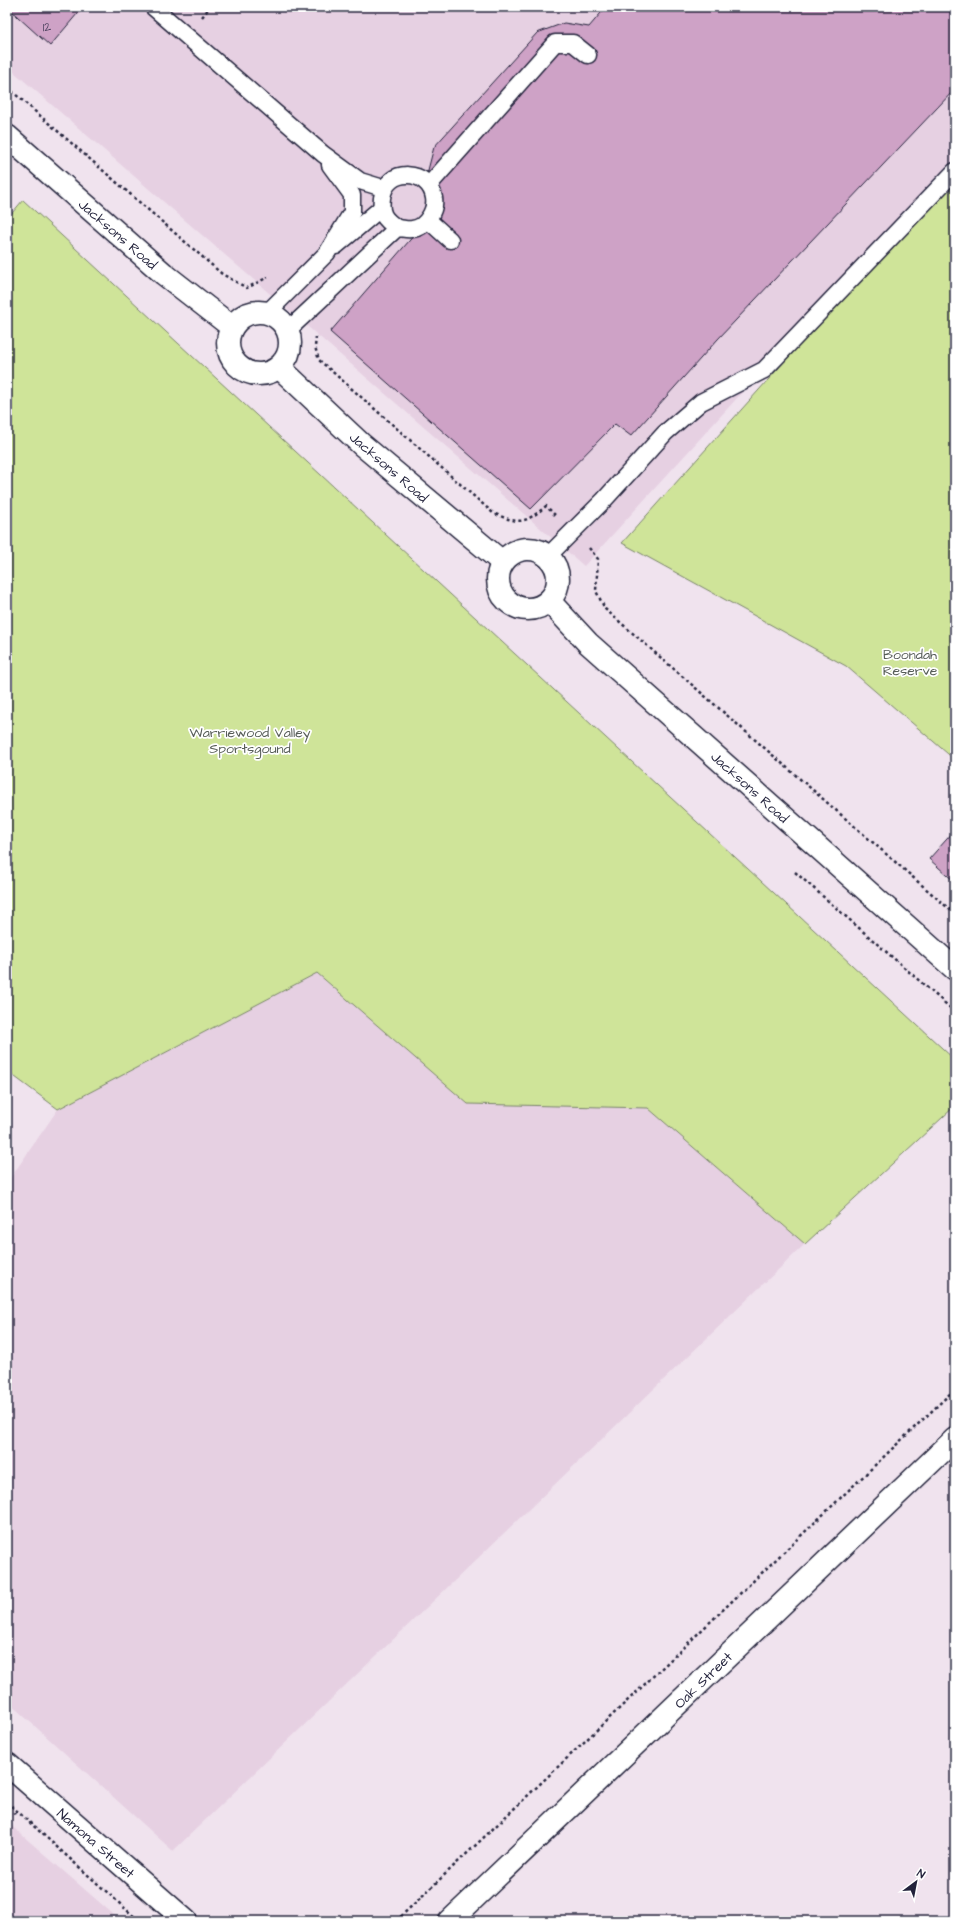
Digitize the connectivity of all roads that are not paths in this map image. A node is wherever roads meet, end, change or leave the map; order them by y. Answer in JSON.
{"nodes":[{"id":1,"x":153,"y":7,"type":"edge"},
{"id":2,"x":588,"y":55,"type":"dead end"},
{"id":3,"x":7,"y":136,"type":"edge"},
{"id":4,"x":322,"y":154,"type":"junction"},
{"id":5,"x":955,"y":171,"type":"edge"},
{"id":6,"x":429,"y":185,"type":"junction"},
{"id":7,"x":383,"y":188,"type":"junction"},
{"id":8,"x":380,"y":209,"type":"junction"},
{"id":9,"x":428,"y":220,"type":"junction"},
{"id":10,"x":397,"y":228,"type":"junction"},
{"id":11,"x":450,"y":240,"type":"dead end"},
{"id":12,"x":328,"y":253,"type":"junction"},
{"id":13,"x":267,"y":313,"type":"junction"},
{"id":14,"x":232,"y":327,"type":"junction"},
{"id":15,"x":287,"y":331,"type":"junction"},
{"id":16,"x":279,"y":367,"type":"junction"},
{"id":17,"x":548,"y":556,"type":"junction"},
{"id":18,"x":502,"y":562,"type":"junction"},
{"id":19,"x":549,"y":601,"type":"junction"},
{"id":20,"x":955,"y":968,"type":"edge"},
{"id":21,"x":955,"y":1439,"type":"edge"},
{"id":22,"x":7,"y":1764,"type":"edge"},
{"id":23,"x":186,"y":1921,"type":"edge"},
{"id":24,"x":450,"y":1921,"type":"edge"}],
"edges":[{"from":1,"to":4,"type":"lane"},
{"from":2,"to":6,"type":"lane"},
{"from":3,"to":14,"type":"street","name":"Jacksons Road"},
{"from":4,"to":7,"type":"lane"},
{"from":4,"to":12,"type":"lane"},
{"from":5,"to":17,"type":"lane"},
{"from":6,"to":7,"type":"lane"},
{"from":6,"to":9,"type":"lane"},
{"from":7,"to":8,"type":"lane"},
{"from":8,"to":10,"type":"lane"},
{"from":8,"to":12,"type":"lane"},
{"from":9,"to":10,"type":"lane"},
{"from":9,"to":11,"type":"lane"},
{"from":10,"to":15,"type":"lane"},
{"from":12,"to":13,"type":"lane"},
{"from":13,"to":14,"type":"street"},
{"from":13,"to":15,"type":"street"},
{"from":14,"to":16,"type":"street"},
{"from":15,"to":16,"type":"street"},
{"from":16,"to":18,"type":"street","name":"Jacksons Road"},
{"from":17,"to":18,"type":"street"},
{"from":17,"to":19,"type":"street"},
{"from":18,"to":19,"type":"street"},
{"from":19,"to":20,"type":"street","name":"Jacksons Road"},
{"from":21,"to":24,"type":"street","name":"Oak Street"},
{"from":22,"to":23,"type":"street","name":"Namona Street"}]}
